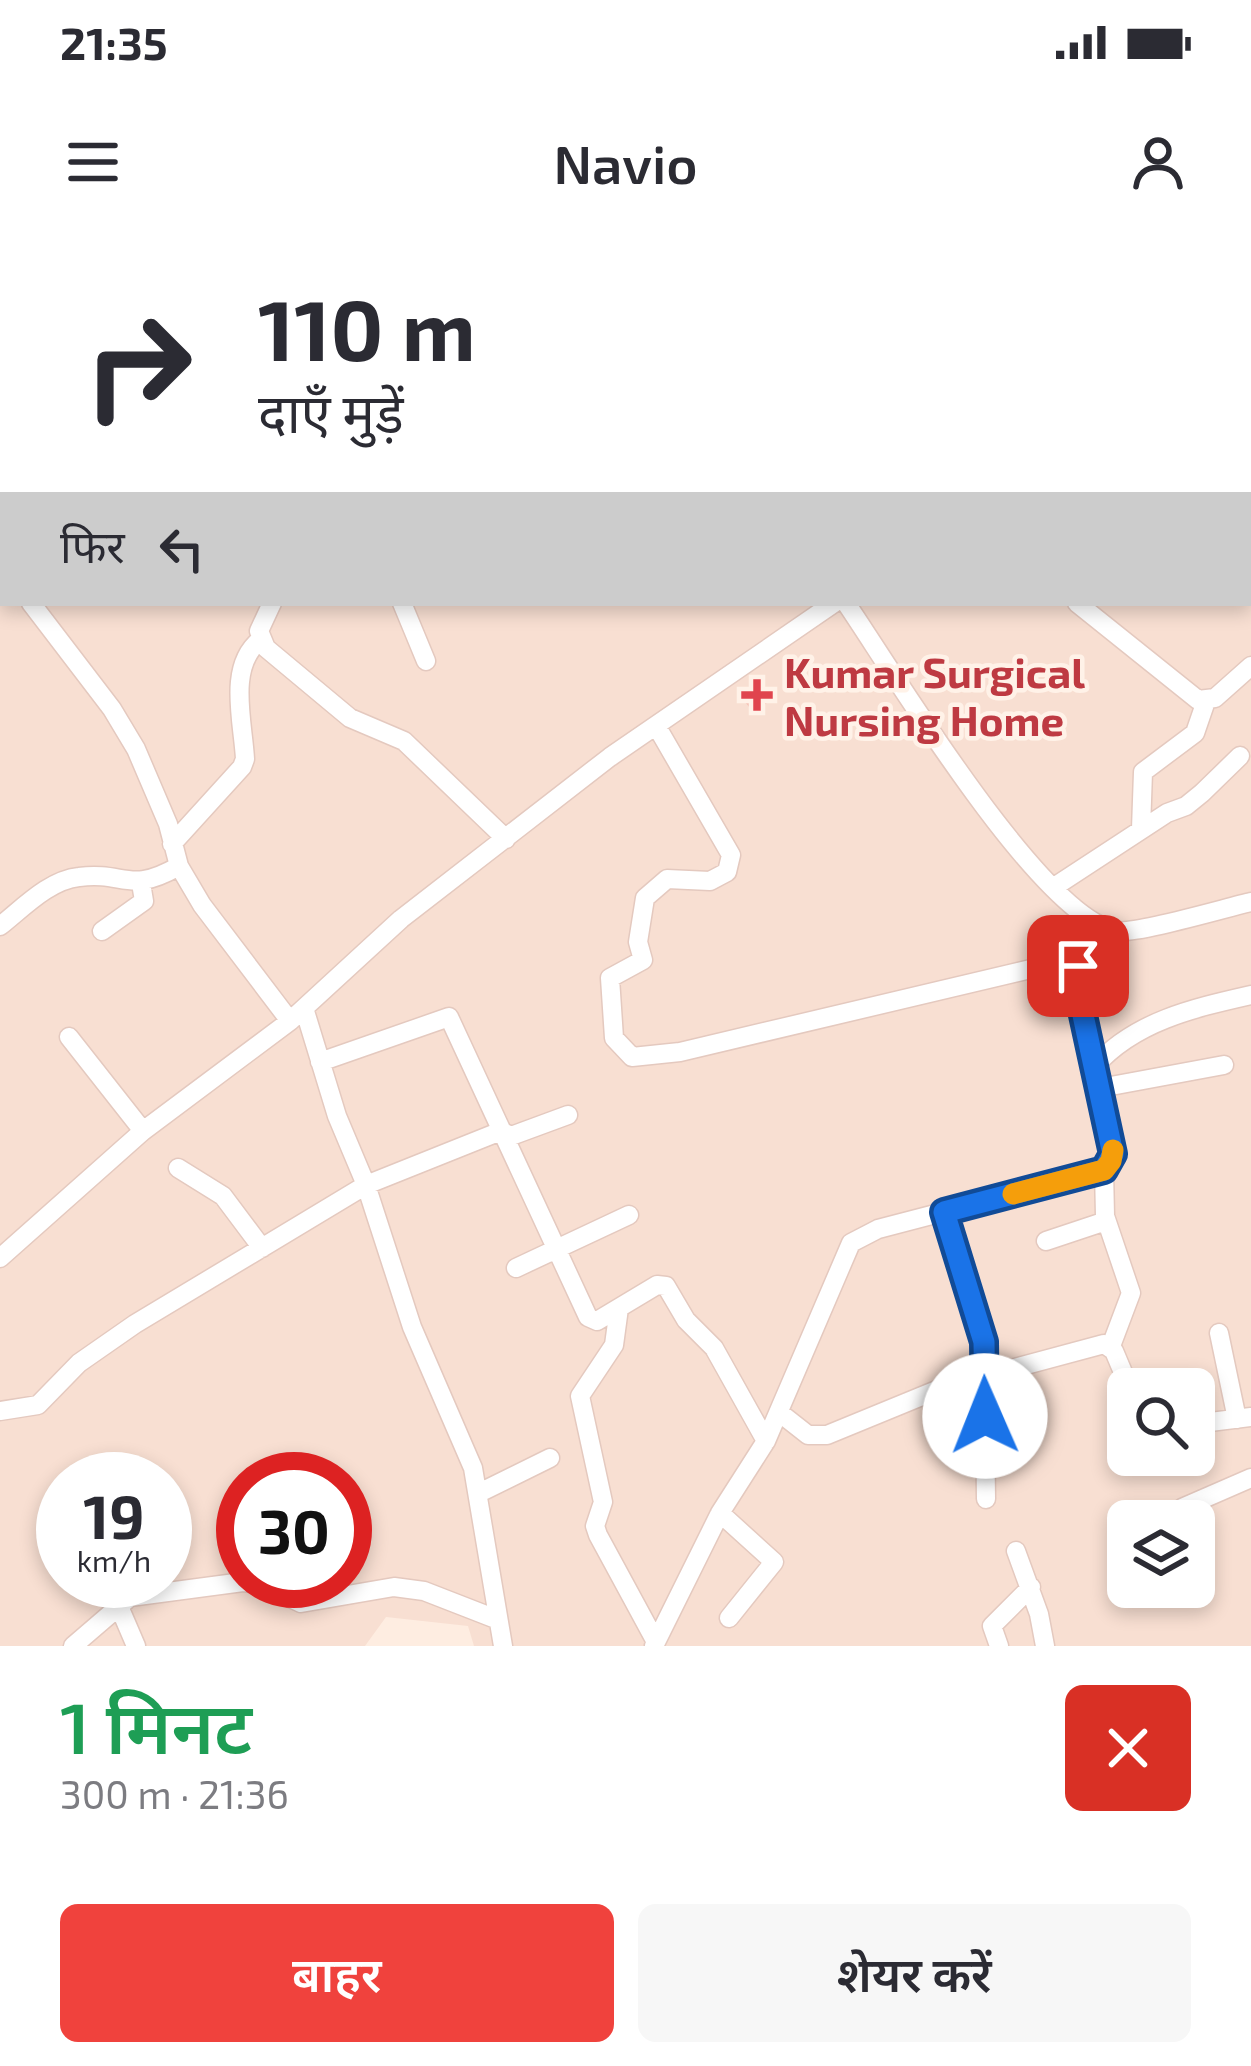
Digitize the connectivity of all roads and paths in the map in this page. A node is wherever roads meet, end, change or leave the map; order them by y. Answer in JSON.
{"nodes":[{"id":1,"x":33,"y":606,"type":"edge"},
{"id":2,"x":271,"y":606,"type":"edge"},
{"id":3,"x":403,"y":606,"type":"edge"},
{"id":4,"x":830,"y":606,"type":"edge"},
{"id":5,"x":848,"y":606,"type":"edge"},
{"id":6,"x":1081,"y":606,"type":"edge"},
{"id":7,"x":260,"y":640,"type":"junction"},
{"id":8,"x":426,"y":661,"type":"dead end"},
{"id":9,"x":1251,"y":666,"type":"edge"},
{"id":10,"x":1206,"y":701,"type":"junction"},
{"id":11,"x":658,"y":728,"type":"junction"},
{"id":12,"x":1240,"y":756,"type":"dead end"},
{"id":13,"x":1142,"y":830,"type":"junction"},
{"id":14,"x":506,"y":839,"type":"junction"},
{"id":15,"x":172,"y":844,"type":"junction"},
{"id":16,"x":179,"y":866,"type":"junction"},
{"id":17,"x":141,"y":883,"type":"junction"},
{"id":18,"x":1054,"y":887,"type":"junction"},
{"id":19,"x":1251,"y":902,"type":"edge"},
{"id":20,"x":0,"y":926,"type":"edge"},
{"id":21,"x":102,"y":932,"type":"dead end"},
{"id":22,"x":1120,"y":932,"type":"junction"},
{"id":23,"x":1040,"y":967,"type":"tunnel mouth"},
{"id":24,"x":1251,"y":995,"type":"edge"},
{"id":25,"x":297,"y":1015,"type":"junction"},
{"id":26,"x":69,"y":1037,"type":"dead end"},
{"id":27,"x":320,"y":1061,"type":"junction"},
{"id":28,"x":1225,"y":1065,"type":"dead end"},
{"id":29,"x":1095,"y":1066,"type":"junction"},
{"id":30,"x":1100,"y":1088,"type":"junction"},
{"id":31,"x":568,"y":1115,"type":"dead end"},
{"id":32,"x":143,"y":1131,"type":"junction"},
{"id":33,"x":501,"y":1131,"type":"junction"},
{"id":34,"x":178,"y":1168,"type":"dead end"},
{"id":35,"x":1104,"y":1170,"type":"junction"},
{"id":36,"x":366,"y":1185,"type":"junction"},
{"id":37,"x":944,"y":1212,"type":"junction"},
{"id":38,"x":628,"y":1216,"type":"dead end"},
{"id":39,"x":1106,"y":1221,"type":"junction"},
{"id":40,"x":1046,"y":1241,"type":"dead end"},
{"id":41,"x":262,"y":1248,"type":"junction"},
{"id":42,"x":556,"y":1250,"type":"junction"},
{"id":43,"x":0,"y":1258,"type":"edge"},
{"id":44,"x":516,"y":1268,"type":"dead end"},
{"id":45,"x":619,"y":1308,"type":"junction"},
{"id":46,"x":1219,"y":1333,"type":"dead end"},
{"id":47,"x":1111,"y":1346,"type":"junction"},
{"id":48,"x":1121,"y":1368,"type":"edge"},
{"id":49,"x":985,"y":1374,"type":"junction"},
{"id":50,"x":0,"y":1411,"type":"edge"},
{"id":51,"x":780,"y":1412,"type":"junction"},
{"id":52,"x":1244,"y":1418,"type":"edge"},
{"id":53,"x":766,"y":1441,"type":"junction"},
{"id":54,"x":550,"y":1458,"type":"dead end"},
{"id":55,"x":1251,"y":1478,"type":"edge"},
{"id":56,"x":479,"y":1493,"type":"junction"},
{"id":57,"x":986,"y":1499,"type":"dead end"},
{"id":58,"x":1200,"y":1500,"type":"edge"},
{"id":59,"x":720,"y":1514,"type":"junction"},
{"id":60,"x":1016,"y":1551,"type":"dead end"},
{"id":61,"x":1030,"y":1587,"type":"junction"},
{"id":62,"x":192,"y":1588,"type":"edge"},
{"id":63,"x":114,"y":1608,"type":"edge"},
{"id":64,"x":120,"y":1608,"type":"edge"},
{"id":65,"x":729,"y":1618,"type":"dead end"},
{"id":66,"x":496,"y":1619,"type":"junction"},
{"id":67,"x":655,"y":1644,"type":"edge"},
{"id":68,"x":73,"y":1646,"type":"edge"},
{"id":69,"x":136,"y":1646,"type":"edge"},
{"id":70,"x":503,"y":1646,"type":"edge"},
{"id":71,"x":999,"y":1646,"type":"edge"},
{"id":72,"x":1045,"y":1646,"type":"edge"}],
"edges":[{"from":1,"to":15,"type":"street"},
{"from":2,"to":7,"type":"street"},
{"from":3,"to":8,"type":"street"},
{"from":4,"to":11,"type":"street"},
{"from":5,"to":18,"type":"street"},
{"from":6,"to":10,"type":"street"},
{"from":7,"to":14,"type":"street"},
{"from":7,"to":15,"type":"street"},
{"from":9,"to":10,"type":"street"},
{"from":10,"to":13,"type":"street"},
{"from":11,"to":14,"type":"street"},
{"from":11,"to":23,"type":"street"},
{"from":12,"to":13,"type":"street"},
{"from":13,"to":18,"type":"street"},
{"from":14,"to":25,"type":"street"},
{"from":15,"to":16,"type":"street"},
{"from":16,"to":17,"type":"street"},
{"from":16,"to":25,"type":"street"},
{"from":17,"to":20,"type":"street"},
{"from":17,"to":21,"type":"street"},
{"from":18,"to":22,"type":"street"},
{"from":19,"to":22,"type":"street"},
{"from":22,"to":29,"type":"street"},
{"from":24,"to":29,"type":"street"},
{"from":25,"to":27,"type":"street"},
{"from":25,"to":32,"type":"street"},
{"from":26,"to":32,"type":"street"},
{"from":27,"to":33,"type":"street"},
{"from":27,"to":36,"type":"street"},
{"from":28,"to":30,"type":"street"},
{"from":29,"to":30,"type":"street"},
{"from":30,"to":35,"type":"street"},
{"from":31,"to":33,"type":"street"},
{"from":32,"to":43,"type":"street"},
{"from":33,"to":36,"type":"street"},
{"from":33,"to":42,"type":"street"},
{"from":34,"to":41,"type":"street"},
{"from":35,"to":37,"type":"street"},
{"from":35,"to":39,"type":"street"},
{"from":36,"to":41,"type":"street"},
{"from":36,"to":56,"type":"street"},
{"from":37,"to":49,"type":"street"},
{"from":37,"to":51,"type":"street"},
{"from":38,"to":42,"type":"street"},
{"from":39,"to":40,"type":"street"},
{"from":39,"to":47,"type":"street"},
{"from":41,"to":50,"type":"street"},
{"from":42,"to":44,"type":"street"},
{"from":42,"to":45,"type":"street"},
{"from":45,"to":53,"type":"street"},
{"from":45,"to":67,"type":"street"},
{"from":46,"to":52,"type":"street"},
{"from":47,"to":48,"type":"street"},
{"from":47,"to":49,"type":"street"},
{"from":49,"to":51,"type":"street"},
{"from":49,"to":57,"type":"street"},
{"from":51,"to":53,"type":"street"},
{"from":53,"to":59,"type":"street"},
{"from":54,"to":56,"type":"street"},
{"from":55,"to":58,"type":"street"},
{"from":56,"to":66,"type":"street"},
{"from":59,"to":65,"type":"street"},
{"from":59,"to":67,"type":"street"},
{"from":60,"to":61,"type":"street"},
{"from":61,"to":71,"type":"street"},
{"from":61,"to":72,"type":"street"},
{"from":62,"to":66,"type":"street"},
{"from":63,"to":68,"type":"street"},
{"from":64,"to":69,"type":"street"},
{"from":66,"to":70,"type":"street"}]}
